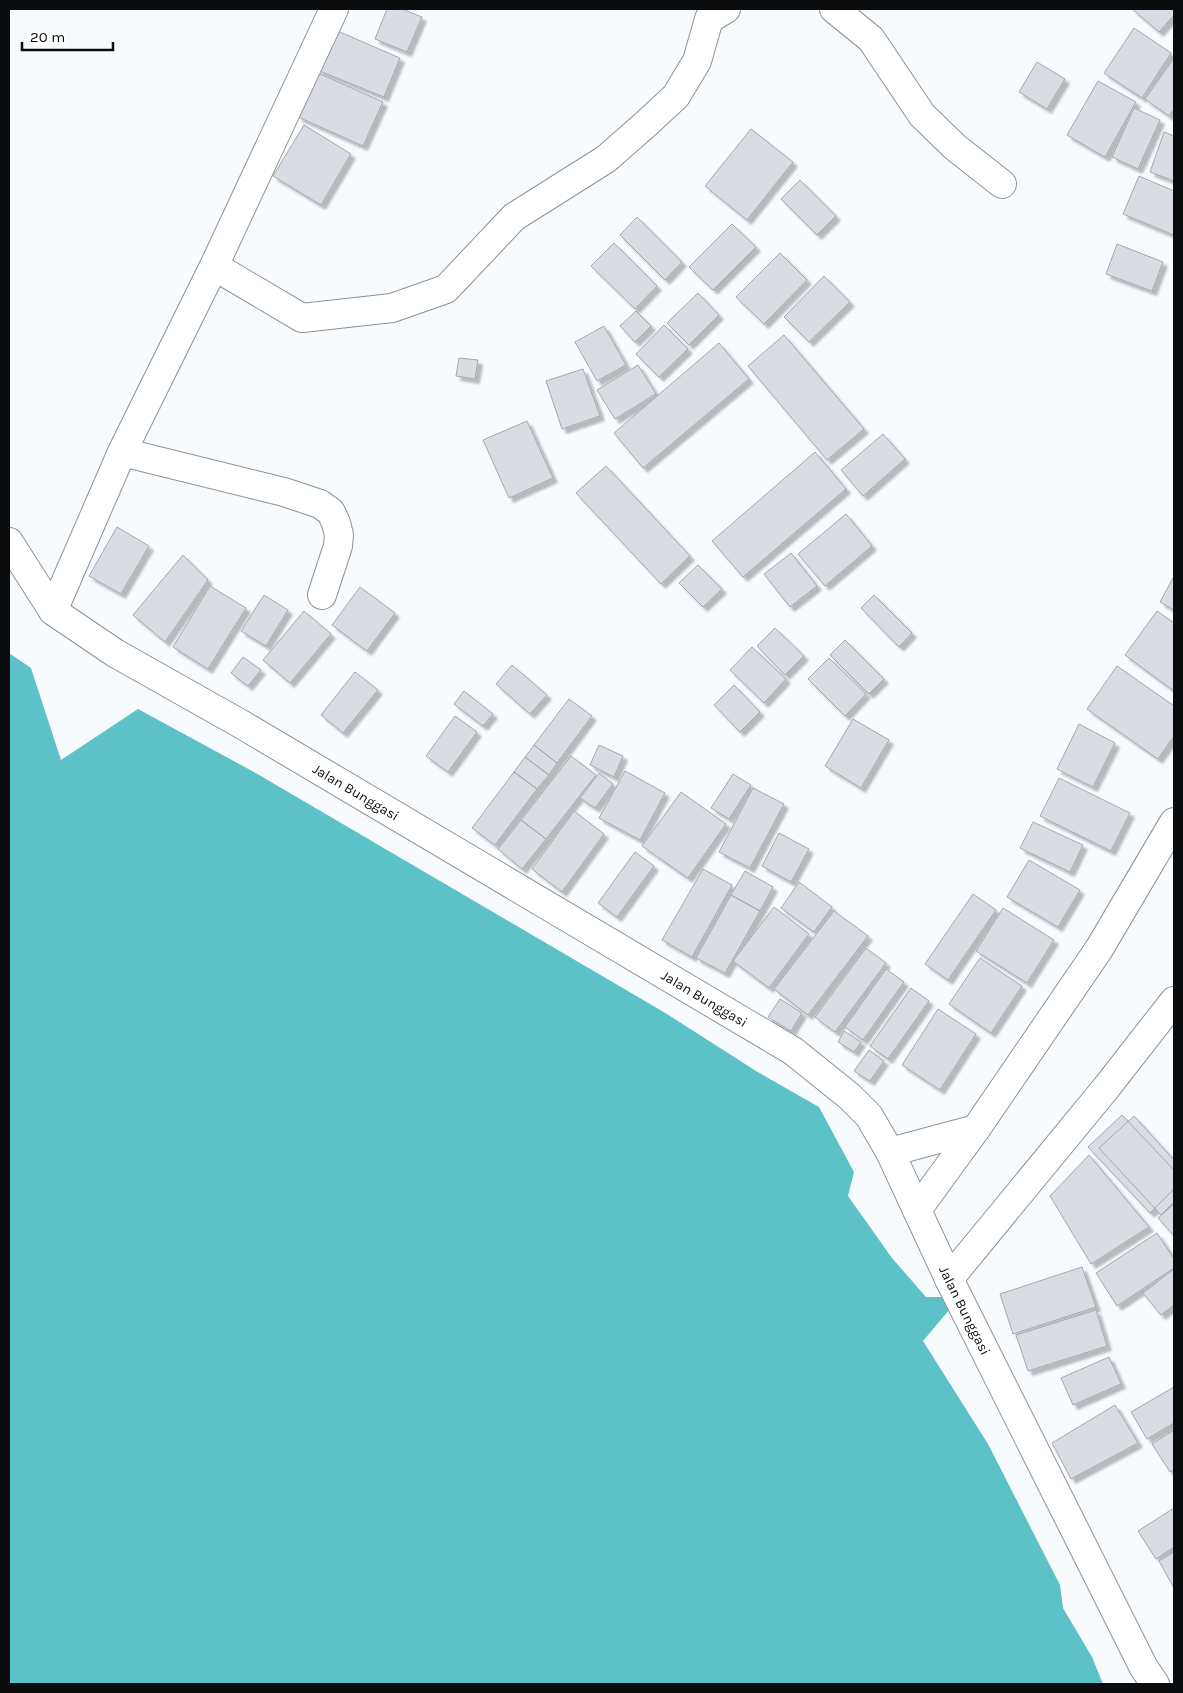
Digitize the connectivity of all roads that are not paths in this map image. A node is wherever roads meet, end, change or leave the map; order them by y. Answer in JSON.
{"nodes":[{"id":1,"x":334,"y":9,"type":"edge"},
{"id":2,"x":726,"y":9,"type":"edge"},
{"id":3,"x":834,"y":9,"type":"edge"},
{"id":4,"x":1002,"y":184,"type":"dead end"},
{"id":5,"x":214,"y":266,"type":"junction"},
{"id":6,"x":122,"y":452,"type":"junction"},
{"id":7,"x":9,"y":542,"type":"edge"},
{"id":8,"x":322,"y":595,"type":"dead end"},
{"id":9,"x":53,"y":611,"type":"junction"},
{"id":10,"x":1174,"y":822,"type":"edge"},
{"id":11,"x":1174,"y":1001,"type":"edge"},
{"id":12,"x":976,"y":1129,"type":"junction"},
{"id":13,"x":890,"y":1152,"type":"junction"},
{"id":14,"x":917,"y":1210,"type":"junction"},
{"id":15,"x":949,"y":1279,"type":"junction"},
{"id":16,"x":1155,"y":1684,"type":"edge"}],
"edges":[{"from":1,"to":5,"type":"main road"},
{"from":2,"to":5,"type":"main road"},
{"from":3,"to":4,"type":"main road"},
{"from":5,"to":6,"type":"main road"},
{"from":6,"to":8,"type":"main road"},
{"from":6,"to":9,"type":"main road"},
{"from":7,"to":9,"type":"main road","name":"Jalan Bunggasi"},
{"from":9,"to":13,"type":"main road","name":"Jalan Bunggasi"},
{"from":10,"to":12,"type":"main road"},
{"from":11,"to":15,"type":"main road"},
{"from":12,"to":13,"type":"main road"},
{"from":12,"to":14,"type":"main road"},
{"from":13,"to":14,"type":"main road","name":"Jalan Bunggasi"},
{"from":14,"to":15,"type":"main road","name":"Jalan Bunggasi"},
{"from":15,"to":16,"type":"main road","name":"Jalan Bunggasi"}]}
